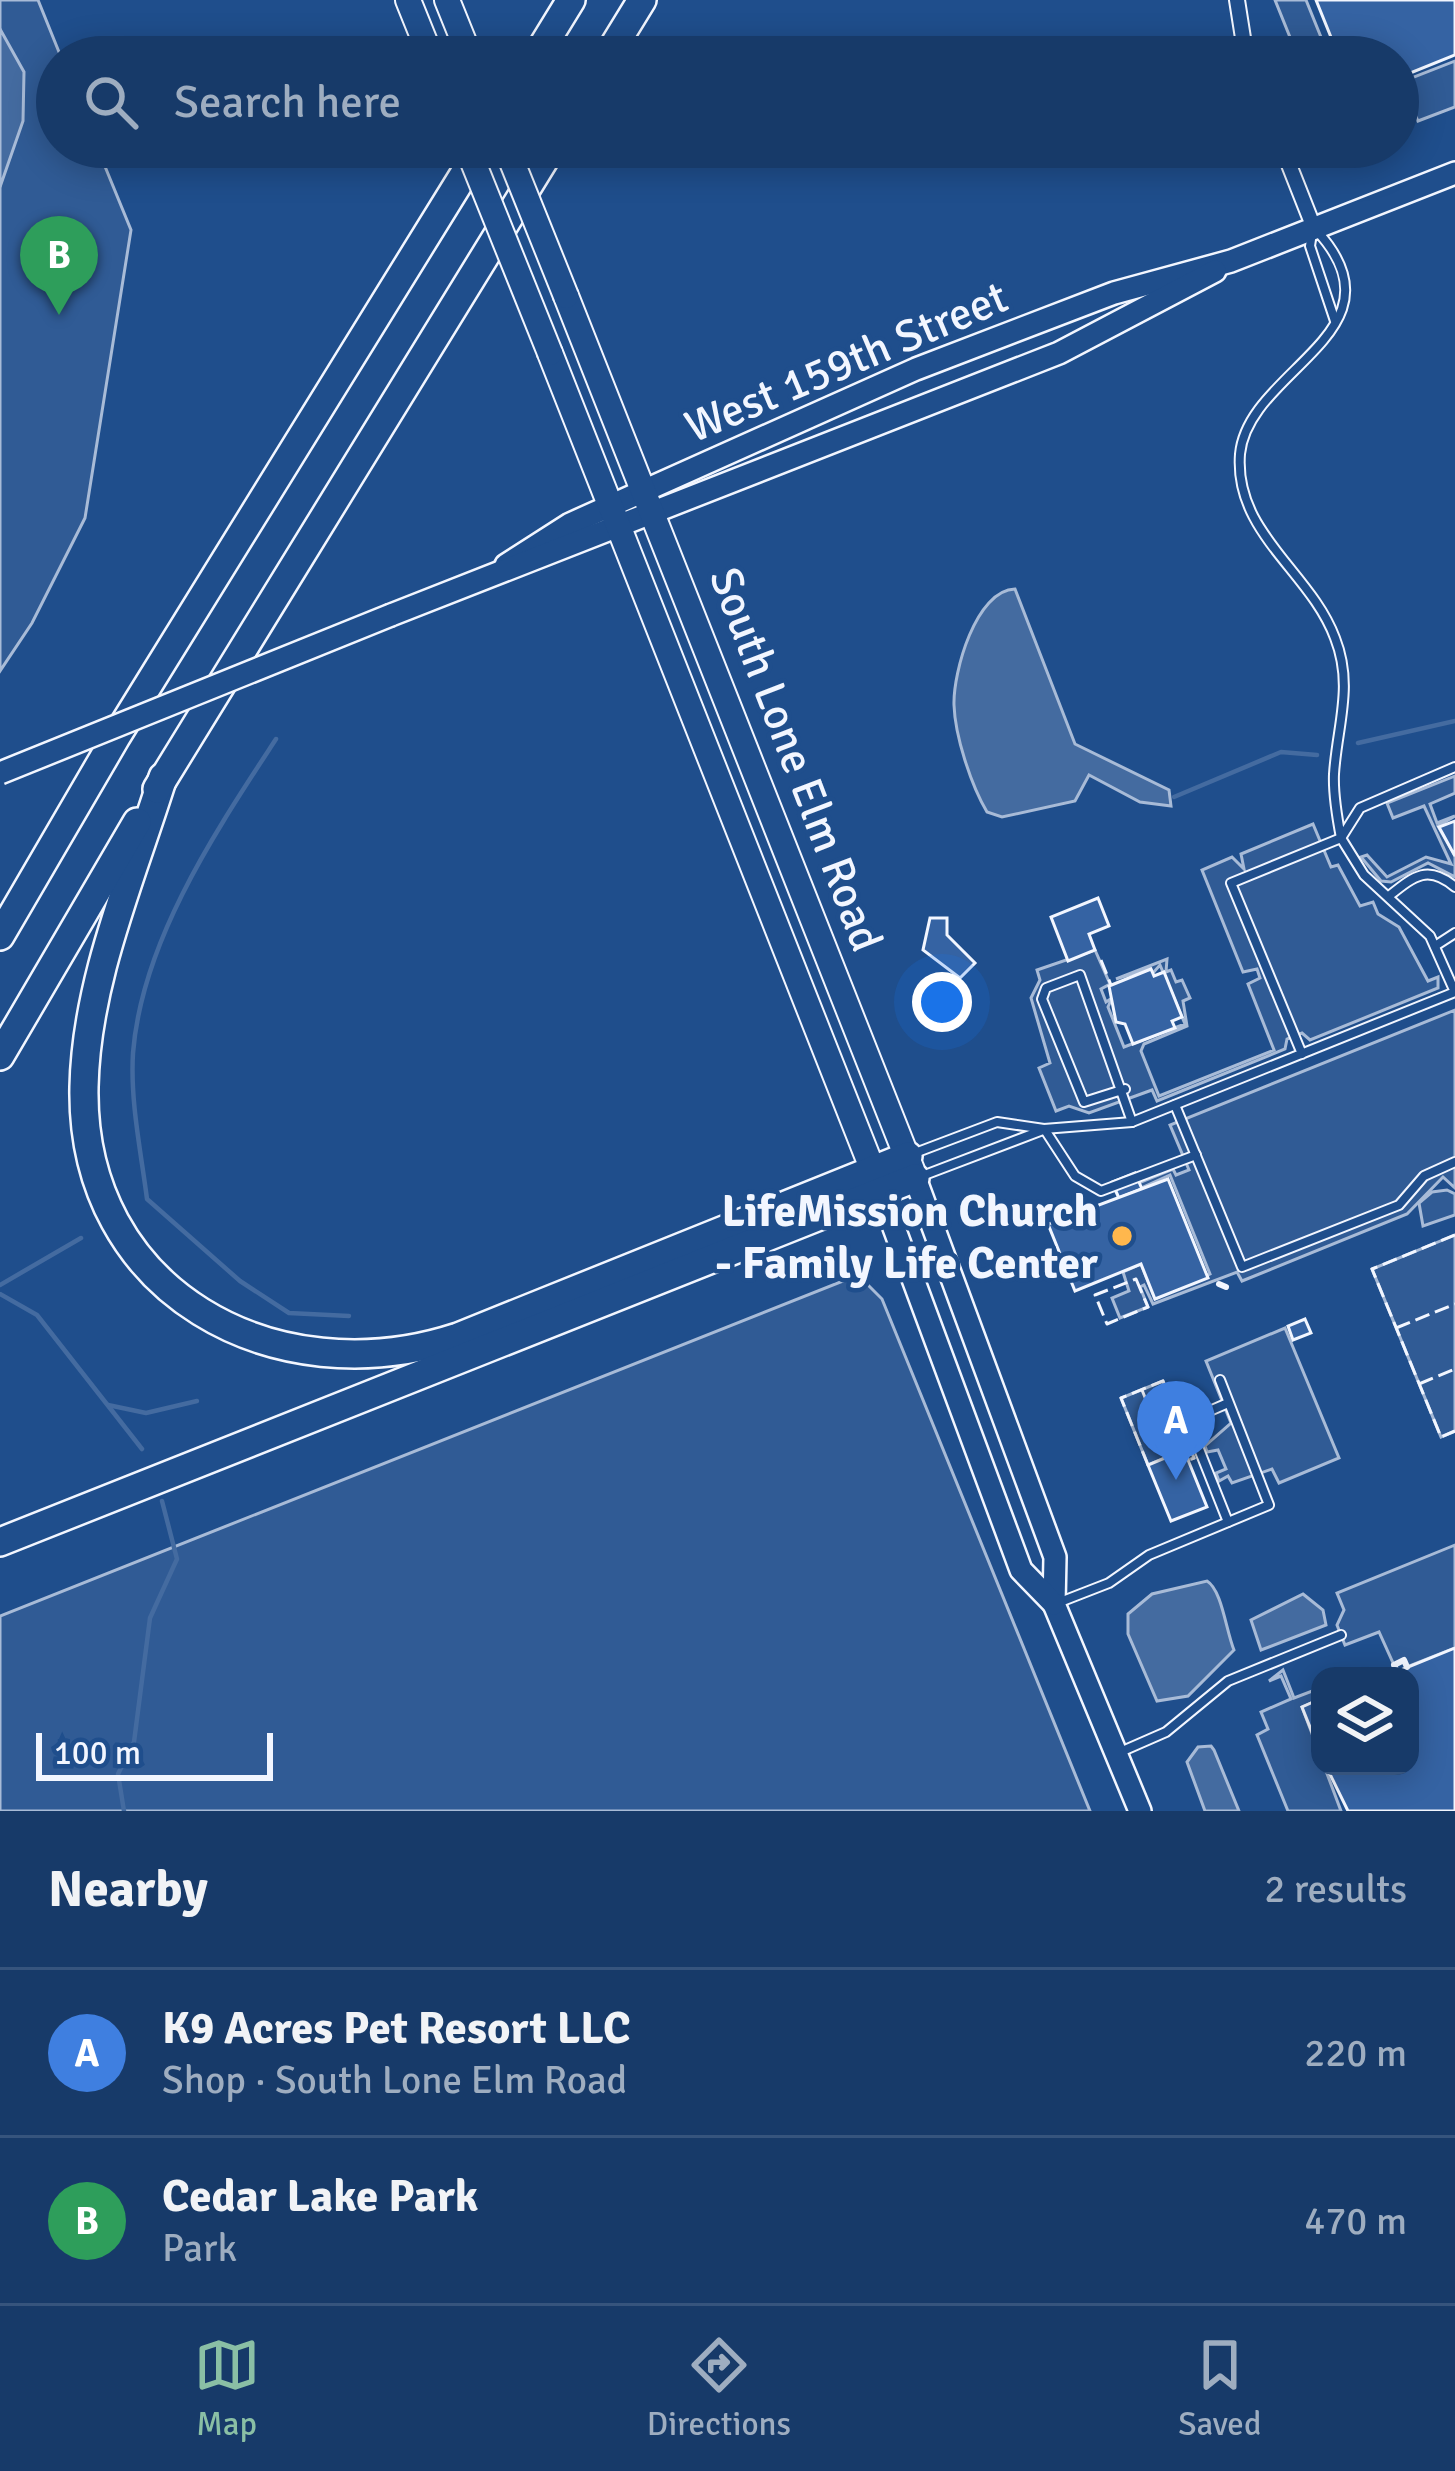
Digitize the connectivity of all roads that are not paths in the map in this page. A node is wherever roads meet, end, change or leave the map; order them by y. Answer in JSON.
{"nodes":[{"id":1,"x":447,"y":0,"type":"edge"},
{"id":2,"x":571,"y":0,"type":"edge"},
{"id":3,"x":642,"y":0,"type":"edge"},
{"id":4,"x":1237,"y":0,"type":"edge"},
{"id":5,"x":411,"y":5,"type":"edge"},
{"id":6,"x":423,"y":36,"type":"edge"},
{"id":7,"x":462,"y":36,"type":"edge"},
{"id":8,"x":549,"y":36,"type":"edge"},
{"id":9,"x":620,"y":36,"type":"edge"},
{"id":10,"x":1243,"y":36,"type":"edge"},
{"id":11,"x":468,"y":168,"type":"edge"},
{"id":12,"x":475,"y":168,"type":"edge"},
{"id":13,"x":514,"y":168,"type":"edge"},
{"id":14,"x":538,"y":168,"type":"edge"},
{"id":15,"x":1290,"y":168,"type":"edge"},
{"id":16,"x":1455,"y":173,"type":"edge"},
{"id":17,"x":1314,"y":228,"type":"junction"},
{"id":18,"x":1231,"y":261,"type":"junction"},
{"id":19,"x":1336,"y":323,"type":"junction"},
{"id":20,"x":651,"y":502,"type":"junction"},
{"id":21,"x":617,"y":516,"type":"junction"},
{"id":22,"x":1455,"y":767,"type":"edge"},
{"id":23,"x":0,"y":773,"type":"edge"},
{"id":24,"x":163,"y":777,"type":"junction"},
{"id":25,"x":1341,"y":838,"type":"junction"},
{"id":26,"x":1455,"y":887,"type":"edge"},
{"id":27,"x":1389,"y":896,"type":"junction"},
{"id":28,"x":1455,"y":933,"type":"edge"},
{"id":29,"x":0,"y":937,"type":"edge"},
{"id":30,"x":1435,"y":946,"type":"junction"},
{"id":31,"x":1302,"y":1054,"type":"junction"},
{"id":32,"x":0,"y":1057,"type":"edge"},
{"id":33,"x":1125,"y":1089,"type":"junction"},
{"id":34,"x":1175,"y":1105,"type":"junction"},
{"id":35,"x":1132,"y":1121,"type":"junction"},
{"id":36,"x":1044,"y":1129,"type":"junction"},
{"id":37,"x":1196,"y":1155,"type":"junction"},
{"id":38,"x":1455,"y":1162,"type":"edge"},
{"id":39,"x":911,"y":1167,"type":"junction"},
{"id":40,"x":876,"y":1180,"type":"junction"},
{"id":41,"x":1220,"y":1380,"type":"dead end"},
{"id":42,"x":1228,"y":1402,"type":"junction"},
{"id":43,"x":1228,"y":1522,"type":"junction"},
{"id":44,"x":0,"y":1542,"type":"edge"},
{"id":45,"x":1054,"y":1604,"type":"junction"},
{"id":46,"x":1341,"y":1636,"type":"dead end"},
{"id":47,"x":1117,"y":1753,"type":"junction"},
{"id":48,"x":1140,"y":1811,"type":"edge"}],
"edges":[{"from":1,"to":7,"type":"main road"},
{"from":2,"to":8,"type":"highway"},
{"from":3,"to":9,"type":"highway"},
{"from":4,"to":10,"type":"street"},
{"from":5,"to":6,"type":"main road"},
{"from":11,"to":29,"type":"highway"},
{"from":12,"to":21,"type":"main road","name":"South Lone Elm Road","bridge":true},
{"from":13,"to":20,"type":"main road","name":"South Lone Elm Road","bridge":true},
{"from":14,"to":24,"type":"highway"},
{"from":15,"to":17,"type":"street"},
{"from":16,"to":17,"type":"street","name":"West 159th Street"},
{"from":17,"to":18,"type":"street","name":"West 159th Street"},
{"from":17,"to":19,"type":"lane"},
{"from":17,"to":19,"type":"lane"},
{"from":18,"to":20,"type":"street","name":"West 159th Street"},
{"from":18,"to":20,"type":"street","name":"West 159th Street"},
{"from":19,"to":25,"type":"lane"},
{"from":20,"to":21,"type":"street","name":"West 159th Street"},
{"from":20,"to":39,"type":"main road","name":"South Lone Elm Road"},
{"from":21,"to":23,"type":"street","name":"West 159th Street","bridge":true},
{"from":21,"to":40,"type":"main road","name":"South Lone Elm Road"},
{"from":22,"to":25,"type":"lane"},
{"from":24,"to":32,"type":"highway"},
{"from":24,"to":40,"type":"highway"},
{"from":25,"to":27,"type":"lane"},
{"from":25,"to":31,"type":"lane"},
{"from":26,"to":27,"type":"lane"},
{"from":27,"to":30,"type":"lane"},
{"from":28,"to":30,"type":"lane"},
{"from":30,"to":31,"type":"lane"},
{"from":31,"to":34,"type":"lane"},
{"from":33,"to":33,"type":"lane"},
{"from":33,"to":35,"type":"lane"},
{"from":34,"to":35,"type":"lane"},
{"from":34,"to":37,"type":"lane"},
{"from":35,"to":36,"type":"lane"},
{"from":36,"to":37,"type":"lane"},
{"from":36,"to":39,"type":"lane"},
{"from":36,"to":39,"type":"lane"},
{"from":37,"to":38,"type":"lane"},
{"from":39,"to":40,"type":"highway"},
{"from":39,"to":45,"type":"street","name":"South Lone Elm Road"},
{"from":40,"to":44,"type":"highway"},
{"from":40,"to":45,"type":"street","name":"South Lone Elm Road"},
{"from":41,"to":42,"type":"lane"},
{"from":42,"to":43,"type":"lane"},
{"from":42,"to":43,"type":"lane"},
{"from":43,"to":45,"type":"lane"},
{"from":45,"to":47,"type":"street","name":"South Lone Elm Road"},
{"from":46,"to":47,"type":"lane"},
{"from":47,"to":48,"type":"street","name":"South Lone Elm Road"}]}
